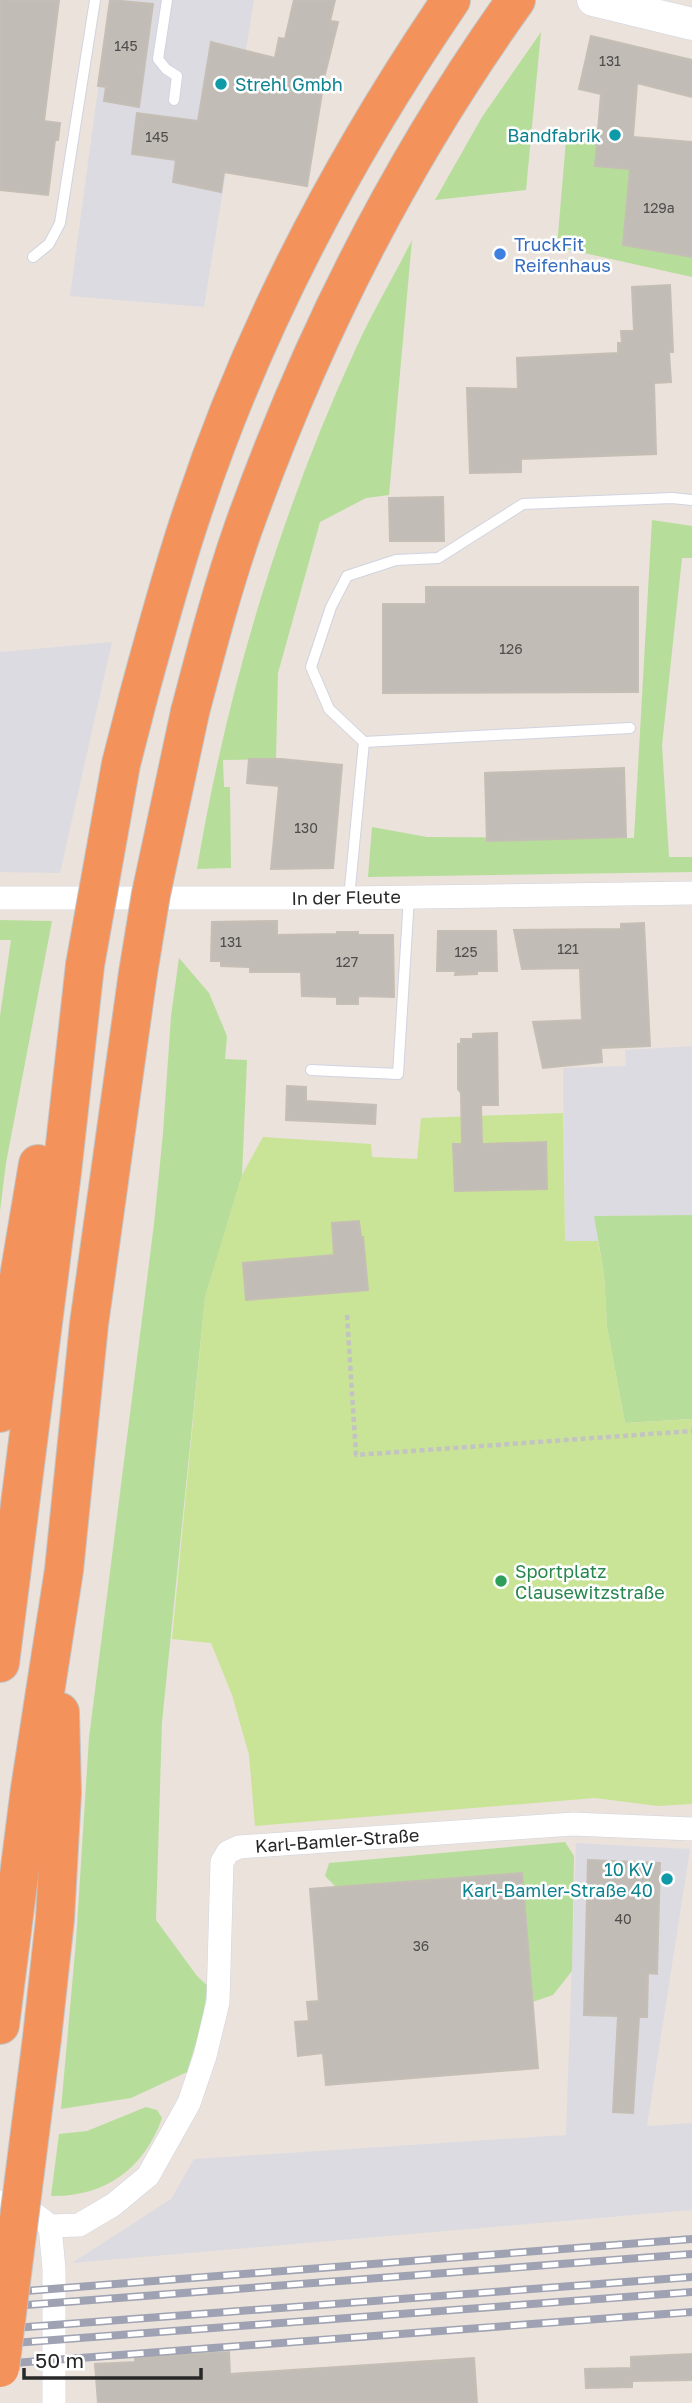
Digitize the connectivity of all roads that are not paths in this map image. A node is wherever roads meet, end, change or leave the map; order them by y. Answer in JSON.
{"nodes":[{"id":1,"x":95,"y":0,"type":"edge"},
{"id":2,"x":167,"y":0,"type":"edge"},
{"id":3,"x":451,"y":0,"type":"edge"},
{"id":4,"x":516,"y":0,"type":"edge"},
{"id":5,"x":593,"y":0,"type":"edge"},
{"id":6,"x":692,"y":23,"type":"edge"},
{"id":7,"x":174,"y":100,"type":"dead end"},
{"id":8,"x":33,"y":257,"type":"dead end"},
{"id":9,"x":692,"y":500,"type":"edge"},
{"id":10,"x":630,"y":728,"type":"dead end"},
{"id":11,"x":364,"y":742,"type":"junction"},
{"id":12,"x":692,"y":893,"type":"edge"},
{"id":13,"x":409,"y":897,"type":"junction"},
{"id":14,"x":0,"y":898,"type":"edge"},
{"id":15,"x":349,"y":898,"type":"junction"},
{"id":16,"x":85,"y":965,"type":"junction"},
{"id":17,"x":311,"y":1070,"type":"dead end"},
{"id":18,"x":0,"y":1413,"type":"edge"},
{"id":19,"x":58,"y":1619,"type":"junction"},
{"id":20,"x":0,"y":1663,"type":"edge"},
{"id":21,"x":692,"y":1829,"type":"edge"},
{"id":22,"x":0,"y":2025,"type":"edge"},
{"id":23,"x":0,"y":2202,"type":"edge"},
{"id":24,"x":50,"y":2226,"type":"junction"},
{"id":25,"x":0,"y":2368,"type":"edge"},
{"id":26,"x":54,"y":2403,"type":"edge"}],
"edges":[{"from":1,"to":8,"type":"lane"},
{"from":2,"to":7,"type":"lane"},
{"from":3,"to":16,"type":"highway","bridge":true},
{"from":4,"to":19,"type":"highway","bridge":true},
{"from":5,"to":6,"type":"main road"},
{"from":9,"to":11,"type":"lane"},
{"from":10,"to":11,"type":"lane"},
{"from":11,"to":15,"type":"lane"},
{"from":12,"to":13,"type":"street","name":"In der Fleute"},
{"from":13,"to":15,"type":"street","name":"In der Fleute"},
{"from":13,"to":17,"type":"lane"},
{"from":14,"to":15,"type":"street","name":"In der Fleute"},
{"from":16,"to":18,"type":"highway"},
{"from":16,"to":20,"type":"highway"},
{"from":19,"to":22,"type":"highway"},
{"from":19,"to":25,"type":"highway","bridge":true},
{"from":21,"to":24,"type":"street","name":"Karl-Bamler-Straße"},
{"from":23,"to":24,"type":"street"},
{"from":24,"to":26,"type":"street"}]}
